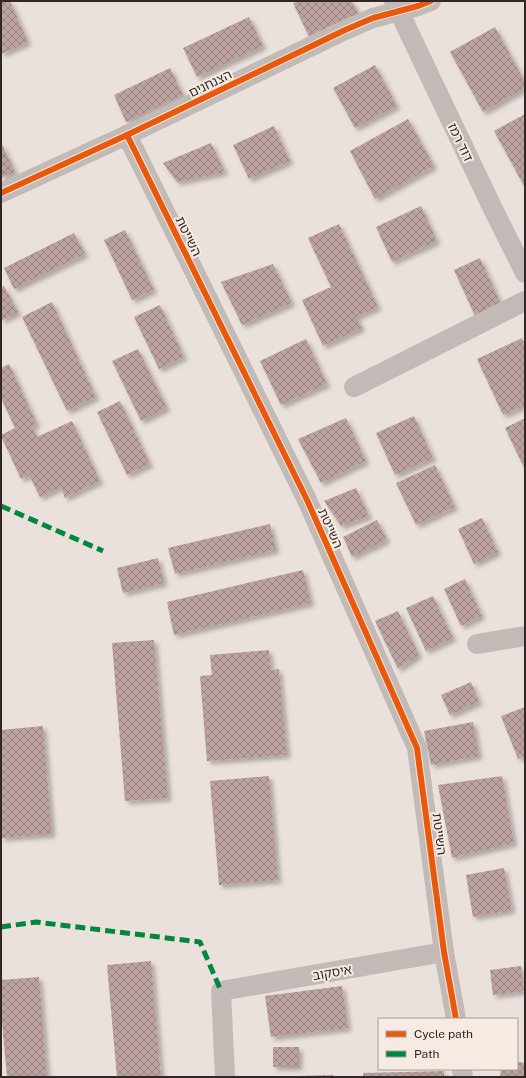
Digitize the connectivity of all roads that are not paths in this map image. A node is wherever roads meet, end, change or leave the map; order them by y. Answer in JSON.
{"nodes":[{"id":1,"x":431,"y":1,"type":"edge"},
{"id":2,"x":396,"y":6,"type":"edge"},
{"id":3,"x":126,"y":135,"type":"junction"},
{"id":4,"x":1,"y":193,"type":"edge"},
{"id":5,"x":525,"y":272,"type":"edge"},
{"id":6,"x":525,"y":301,"type":"edge"},
{"id":7,"x":354,"y":387,"type":"dead end"},
{"id":8,"x":525,"y":636,"type":"edge"},
{"id":9,"x":477,"y":644,"type":"dead end"},
{"id":10,"x":444,"y":952,"type":"junction"},
{"id":11,"x":456,"y":1018,"type":"edge"},
{"id":12,"x":225,"y":1077,"type":"edge"}],
"edges":[{"from":1,"to":2,"type":"street","name":"הצנחנים"},
{"from":2,"to":3,"type":"street","name":"הצנחנים"},
{"from":2,"to":5,"type":"street","name":"דוד רמז"},
{"from":3,"to":4,"type":"street","name":"הצנחנים"},
{"from":3,"to":10,"type":"street","name":"השייטת"},
{"from":6,"to":7,"type":"street"},
{"from":8,"to":9,"type":"street"},
{"from":10,"to":11,"type":"street","name":"השייטת"},
{"from":10,"to":12,"type":"street","name":"איסקוב"}]}
